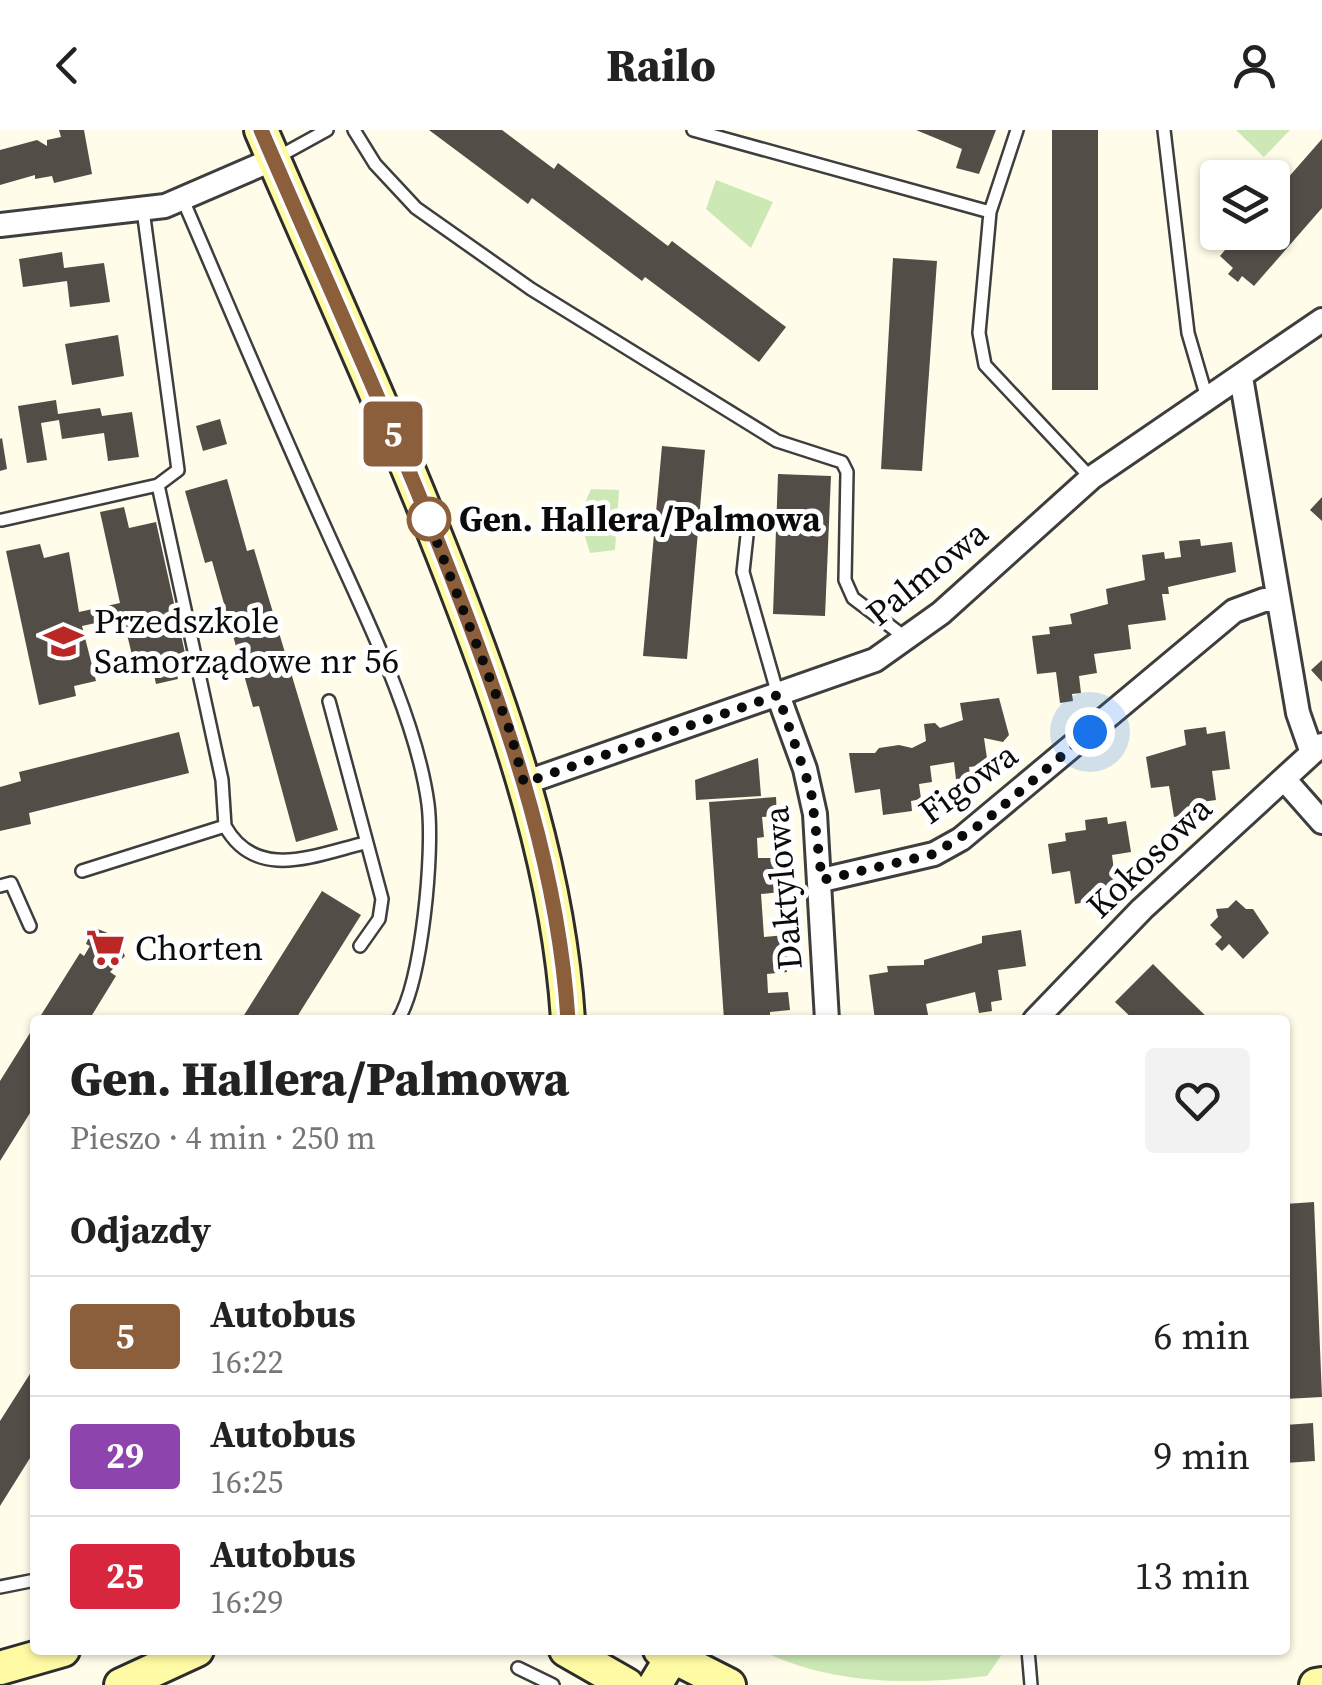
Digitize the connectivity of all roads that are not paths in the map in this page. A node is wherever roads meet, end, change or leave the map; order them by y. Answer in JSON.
{"nodes":[{"id":1,"x":327,"y":130,"type":"edge"},
{"id":2,"x":354,"y":130,"type":"edge"},
{"id":3,"x":693,"y":130,"type":"edge"},
{"id":4,"x":1017,"y":130,"type":"edge"},
{"id":5,"x":1164,"y":130,"type":"edge"},
{"id":6,"x":268,"y":144,"type":"edge"},
{"id":7,"x":183,"y":200,"type":"junction"},
{"id":8,"x":144,"y":210,"type":"junction"},
{"id":9,"x":990,"y":212,"type":"junction"},
{"id":10,"x":0,"y":225,"type":"edge"},
{"id":11,"x":1322,"y":320,"type":"edge"},
{"id":12,"x":1240,"y":377,"type":"junction"},
{"id":13,"x":1206,"y":398,"type":"junction"},
{"id":14,"x":1092,"y":478,"type":"junction"},
{"id":15,"x":158,"y":486,"type":"junction"},
{"id":16,"x":749,"y":517,"type":"dead end"},
{"id":17,"x":2,"y":520,"type":"edge"},
{"id":18,"x":1278,"y":600,"type":"junction"},
{"id":19,"x":906,"y":638,"type":"junction"},
{"id":20,"x":778,"y":695,"type":"junction"},
{"id":21,"x":329,"y":701,"type":"dead end"},
{"id":22,"x":1317,"y":749,"type":"edge"},
{"id":23,"x":1284,"y":779,"type":"junction"},
{"id":24,"x":524,"y":783,"type":"junction"},
{"id":25,"x":1322,"y":822,"type":"edge"},
{"id":26,"x":225,"y":826,"type":"junction"},
{"id":27,"x":365,"y":844,"type":"junction"},
{"id":28,"x":82,"y":871,"type":"dead end"},
{"id":29,"x":822,"y":880,"type":"junction"},
{"id":30,"x":0,"y":886,"type":"edge"},
{"id":31,"x":30,"y":926,"type":"dead end"},
{"id":32,"x":360,"y":946,"type":"dead end"},
{"id":33,"x":401,"y":1015,"type":"edge"},
{"id":34,"x":567,"y":1015,"type":"edge"},
{"id":35,"x":827,"y":1015,"type":"edge"},
{"id":36,"x":1043,"y":1015,"type":"edge"},
{"id":37,"x":30,"y":1581,"type":"edge"},
{"id":38,"x":0,"y":1588,"type":"edge"},
{"id":39,"x":46,"y":1655,"type":"edge"},
{"id":40,"x":187,"y":1655,"type":"edge"},
{"id":41,"x":575,"y":1655,"type":"edge"},
{"id":42,"x":665,"y":1655,"type":"edge"},
{"id":43,"x":670,"y":1655,"type":"edge"},
{"id":44,"x":1028,"y":1655,"type":"edge"},
{"id":45,"x":0,"y":1668,"type":"edge"},
{"id":46,"x":518,"y":1668,"type":"dead end"},
{"id":47,"x":121,"y":1685,"type":"edge"},
{"id":48,"x":553,"y":1685,"type":"edge"},
{"id":49,"x":628,"y":1685,"type":"edge"},
{"id":50,"x":655,"y":1685,"type":"edge"},
{"id":51,"x":729,"y":1685,"type":"edge"},
{"id":52,"x":1030,"y":1685,"type":"edge"}],
"edges":[{"from":1,"to":6,"type":"lane"},
{"from":2,"to":19,"type":"lane"},
{"from":3,"to":9,"type":"lane"},
{"from":4,"to":9,"type":"lane"},
{"from":5,"to":13,"type":"lane"},
{"from":6,"to":7,"type":"street"},
{"from":6,"to":24,"type":"main road"},
{"from":7,"to":8,"type":"street"},
{"from":7,"to":33,"type":"lane"},
{"from":8,"to":10,"type":"street"},
{"from":8,"to":15,"type":"lane"},
{"from":9,"to":14,"type":"lane"},
{"from":11,"to":12,"type":"street","name":"Palmowa"},
{"from":12,"to":13,"type":"street","name":"Palmowa"},
{"from":12,"to":18,"type":"street"},
{"from":13,"to":14,"type":"street","name":"Palmowa"},
{"from":14,"to":19,"type":"street","name":"Palmowa"},
{"from":15,"to":17,"type":"lane"},
{"from":15,"to":26,"type":"lane"},
{"from":16,"to":20,"type":"lane"},
{"from":18,"to":22,"type":"street"},
{"from":18,"to":29,"type":"street","name":"Figowa"},
{"from":19,"to":20,"type":"street","name":"Palmowa"},
{"from":20,"to":24,"type":"street","name":"Palmowa"},
{"from":20,"to":29,"type":"street","name":"Daktylowa"},
{"from":21,"to":27,"type":"lane"},
{"from":22,"to":23,"type":"street","name":"Kokosowa"},
{"from":23,"to":25,"type":"street"},
{"from":23,"to":36,"type":"street","name":"Kokosowa"},
{"from":24,"to":34,"type":"main road"},
{"from":26,"to":27,"type":"lane"},
{"from":26,"to":28,"type":"lane"},
{"from":27,"to":32,"type":"lane"},
{"from":29,"to":35,"type":"street","name":"Daktylowa"},
{"from":30,"to":31,"type":"lane"},
{"from":37,"to":38,"type":"lane"},
{"from":39,"to":45,"type":"main road"},
{"from":40,"to":47,"type":"main road"},
{"from":41,"to":49,"type":"main road"},
{"from":42,"to":50,"type":"main road"},
{"from":43,"to":51,"type":"main road"},
{"from":44,"to":52,"type":"lane"},
{"from":46,"to":48,"type":"lane"}]}
